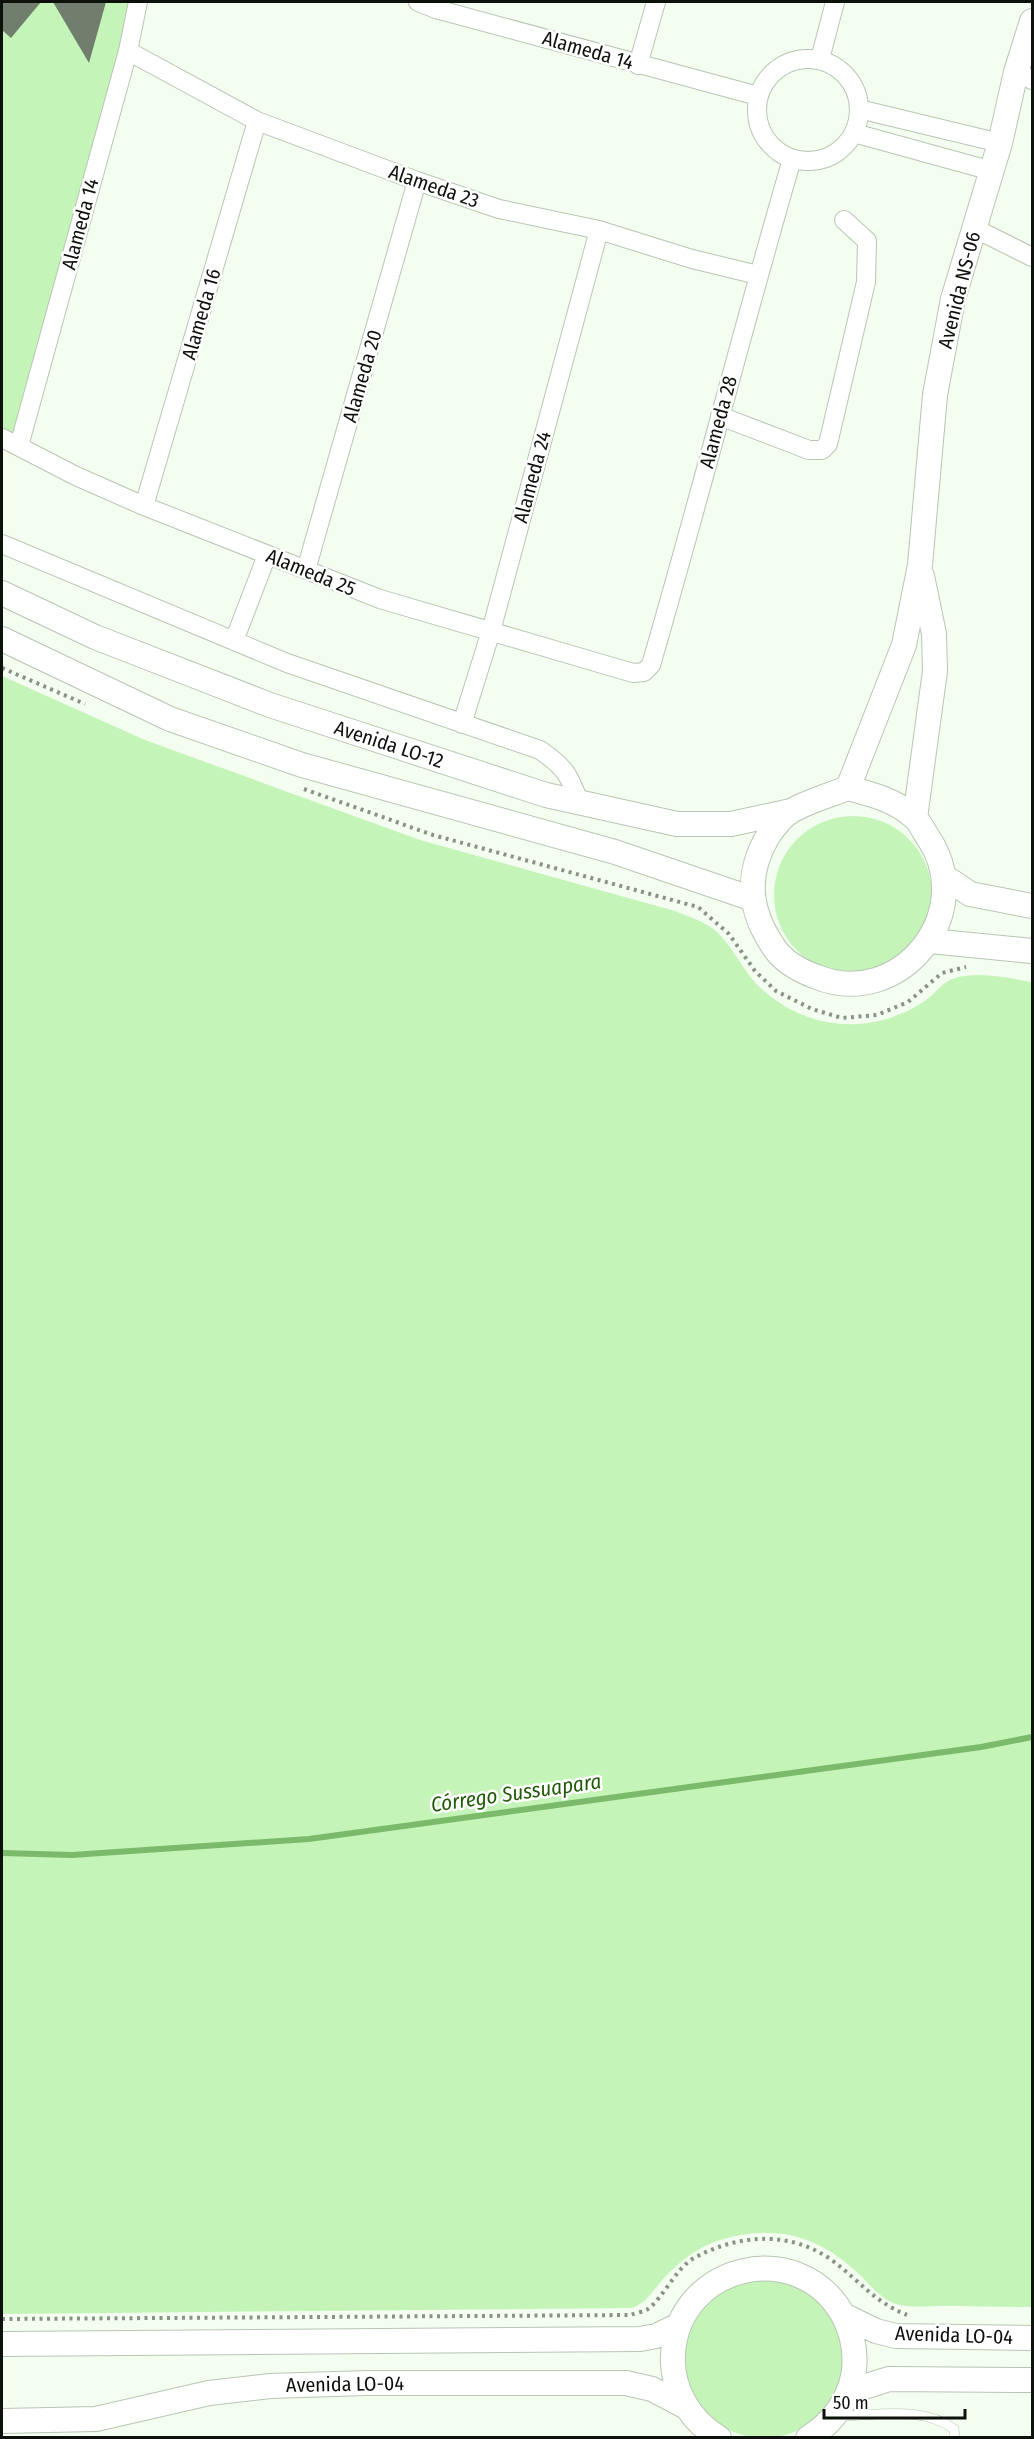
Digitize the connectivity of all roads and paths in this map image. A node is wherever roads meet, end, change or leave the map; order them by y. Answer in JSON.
{"nodes":[{"id":1,"x":138,"y":2,"type":"edge"},
{"id":2,"x":418,"y":2,"type":"edge"},
{"id":3,"x":656,"y":2,"type":"edge"},
{"id":4,"x":835,"y":2,"type":"edge"},
{"id":5,"x":477,"y":10,"type":"edge"},
{"id":6,"x":1032,"y":21,"type":"edge"},
{"id":7,"x":128,"y":51,"type":"junction"},
{"id":8,"x":820,"y":59,"type":"junction"},
{"id":9,"x":638,"y":65,"type":"junction"},
{"id":10,"x":1024,"y":76,"type":"edge"},
{"id":11,"x":758,"y":96,"type":"junction"},
{"id":12,"x":859,"y":109,"type":"junction"},
{"id":13,"x":257,"y":121,"type":"junction"},
{"id":14,"x":854,"y":133,"type":"junction"},
{"id":15,"x":1000,"y":143,"type":"junction"},
{"id":16,"x":792,"y":159,"type":"junction"},
{"id":17,"x":992,"y":171,"type":"junction"},
{"id":18,"x":417,"y":181,"type":"junction"},
{"id":19,"x":844,"y":220,"type":"dead end"},
{"id":20,"x":974,"y":228,"type":"junction"},
{"id":21,"x":599,"y":230,"type":"junction"},
{"id":22,"x":1032,"y":257,"type":"edge"},
{"id":23,"x":758,"y":275,"type":"junction"},
{"id":24,"x":720,"y":416,"type":"junction"},
{"id":25,"x":2,"y":438,"type":"edge"},
{"id":26,"x":18,"y":446,"type":"junction"},
{"id":27,"x":144,"y":506,"type":"junction"},
{"id":28,"x":2,"y":544,"type":"edge"},
{"id":29,"x":267,"y":555,"type":"junction"},
{"id":30,"x":920,"y":565,"type":"junction"},
{"id":31,"x":306,"y":570,"type":"junction"},
{"id":32,"x":2,"y":593,"type":"edge"},
{"id":33,"x":491,"y":631,"type":"junction"},
{"id":34,"x":2,"y":639,"type":"edge"},
{"id":35,"x":234,"y":641,"type":"junction"},
{"id":36,"x":2,"y":668,"type":"edge"},
{"id":37,"x":633,"y":673,"type":"joint"},
{"id":38,"x":86,"y":704,"type":"dead end"},
{"id":39,"x":462,"y":724,"type":"junction"},
{"id":40,"x":301,"y":788,"type":"dead end"},
{"id":41,"x":848,"y":788,"type":"junction"},
{"id":42,"x":580,"y":804,"type":"junction"},
{"id":43,"x":791,"y":811,"type":"junction"},
{"id":44,"x":915,"y":818,"type":"junction"},
{"id":45,"x":945,"y":877,"type":"junction"},
{"id":46,"x":753,"y":899,"type":"junction"},
{"id":47,"x":1032,"y":906,"type":"edge"},
{"id":48,"x":930,"y":940,"type":"junction"},
{"id":49,"x":1032,"y":951,"type":"edge"},
{"id":50,"x":972,"y":965,"type":"dead end"},
{"id":51,"x":843,"y":2315,"type":"junction"},
{"id":52,"x":918,"y":2315,"type":"dead end"},
{"id":53,"x":2,"y":2319,"type":"edge"},
{"id":54,"x":679,"y":2325,"type":"junction"},
{"id":55,"x":1032,"y":2338,"type":"edge"},
{"id":56,"x":2,"y":2344,"type":"edge"},
{"id":57,"x":1032,"y":2380,"type":"edge"},
{"id":58,"x":848,"y":2391,"type":"junction"},
{"id":59,"x":686,"y":2407,"type":"junction"},
{"id":60,"x":835,"y":2416,"type":"junction"},
{"id":61,"x":2,"y":2421,"type":"edge"},
{"id":62,"x":719,"y":2438,"type":"edge"},
{"id":63,"x":808,"y":2438,"type":"edge"},
{"id":64,"x":955,"y":2438,"type":"edge"}],
"edges":[{"from":1,"to":7,"type":"street","name":"Alameda 14"},
{"from":2,"to":5,"type":"street","name":"Alameda 14"},
{"from":3,"to":9,"type":"street"},
{"from":4,"to":8,"type":"street"},
{"from":5,"to":9,"type":"street","name":"Alameda 14"},
{"from":6,"to":10,"type":"street","name":"Avenida NS-06"},
{"from":7,"to":13,"type":"street","name":"Alameda 23"},
{"from":7,"to":26,"type":"street","name":"Alameda 14"},
{"from":8,"to":11,"type":"street"},
{"from":8,"to":12,"type":"street"},
{"from":9,"to":11,"type":"street","name":"Alameda 14"},
{"from":10,"to":15,"type":"street","name":"Avenida NS-06"},
{"from":11,"to":16,"type":"street"},
{"from":12,"to":14,"type":"street"},
{"from":12,"to":15,"type":"street"},
{"from":13,"to":18,"type":"street","name":"Alameda 23"},
{"from":13,"to":27,"type":"street","name":"Alameda 16"},
{"from":14,"to":16,"type":"street"},
{"from":14,"to":17,"type":"street"},
{"from":15,"to":17,"type":"street","name":"Avenida NS-06"},
{"from":16,"to":23,"type":"street","name":"Alameda 28"},
{"from":17,"to":20,"type":"street","name":"Avenida NS-06"},
{"from":18,"to":21,"type":"street","name":"Alameda 23"},
{"from":18,"to":31,"type":"street","name":"Alameda 20"},
{"from":19,"to":24,"type":"street"},
{"from":20,"to":22,"type":"street"},
{"from":20,"to":30,"type":"street","name":"Avenida NS-06"},
{"from":21,"to":23,"type":"street","name":"Alameda 23"},
{"from":21,"to":33,"type":"street","name":"Alameda 24"},
{"from":23,"to":24,"type":"street","name":"Alameda 28"},
{"from":24,"to":37,"type":"street","name":"Alameda 28"},
{"from":25,"to":26,"type":"street","name":"Alameda 25"},
{"from":26,"to":27,"type":"street","name":"Alameda 25"},
{"from":27,"to":29,"type":"street","name":"Alameda 25"},
{"from":28,"to":35,"type":"street"},
{"from":29,"to":31,"type":"street","name":"Alameda 25"},
{"from":29,"to":35,"type":"street"},
{"from":30,"to":41,"type":"street","name":"Avenida NS-06"},
{"from":30,"to":44,"type":"street","name":"Avenida NS-06"},
{"from":31,"to":33,"type":"street","name":"Alameda 25"},
{"from":32,"to":42,"type":"street","name":"Avenida LO-12"},
{"from":33,"to":37,"type":"street","name":"Alameda 25"},
{"from":33,"to":39,"type":"street","name":"Alameda 24"},
{"from":34,"to":46,"type":"street","name":"Avenida LO-12"},
{"from":35,"to":39,"type":"street"},
{"from":36,"to":38,"type":"path"},
{"from":39,"to":42,"type":"street"},
{"from":40,"to":50,"type":"path"},
{"from":41,"to":43,"type":"street"},
{"from":41,"to":44,"type":"street"},
{"from":42,"to":43,"type":"street","name":"Avenida LO-12"},
{"from":43,"to":46,"type":"street"},
{"from":44,"to":45,"type":"street"},
{"from":45,"to":47,"type":"street"},
{"from":45,"to":48,"type":"street"},
{"from":46,"to":48,"type":"street"},
{"from":48,"to":49,"type":"street"},
{"from":51,"to":54,"type":"street"},
{"from":51,"to":55,"type":"street","name":"Avenida LO-04"},
{"from":51,"to":58,"type":"street"},
{"from":52,"to":53,"type":"path"},
{"from":54,"to":56,"type":"street"},
{"from":54,"to":59,"type":"street"},
{"from":57,"to":58,"type":"street"},
{"from":58,"to":60,"type":"street"},
{"from":59,"to":61,"type":"street","name":"Avenida LO-04"},
{"from":59,"to":62,"type":"street"},
{"from":60,"to":63,"type":"street"},
{"from":60,"to":64,"type":"lane"}]}
